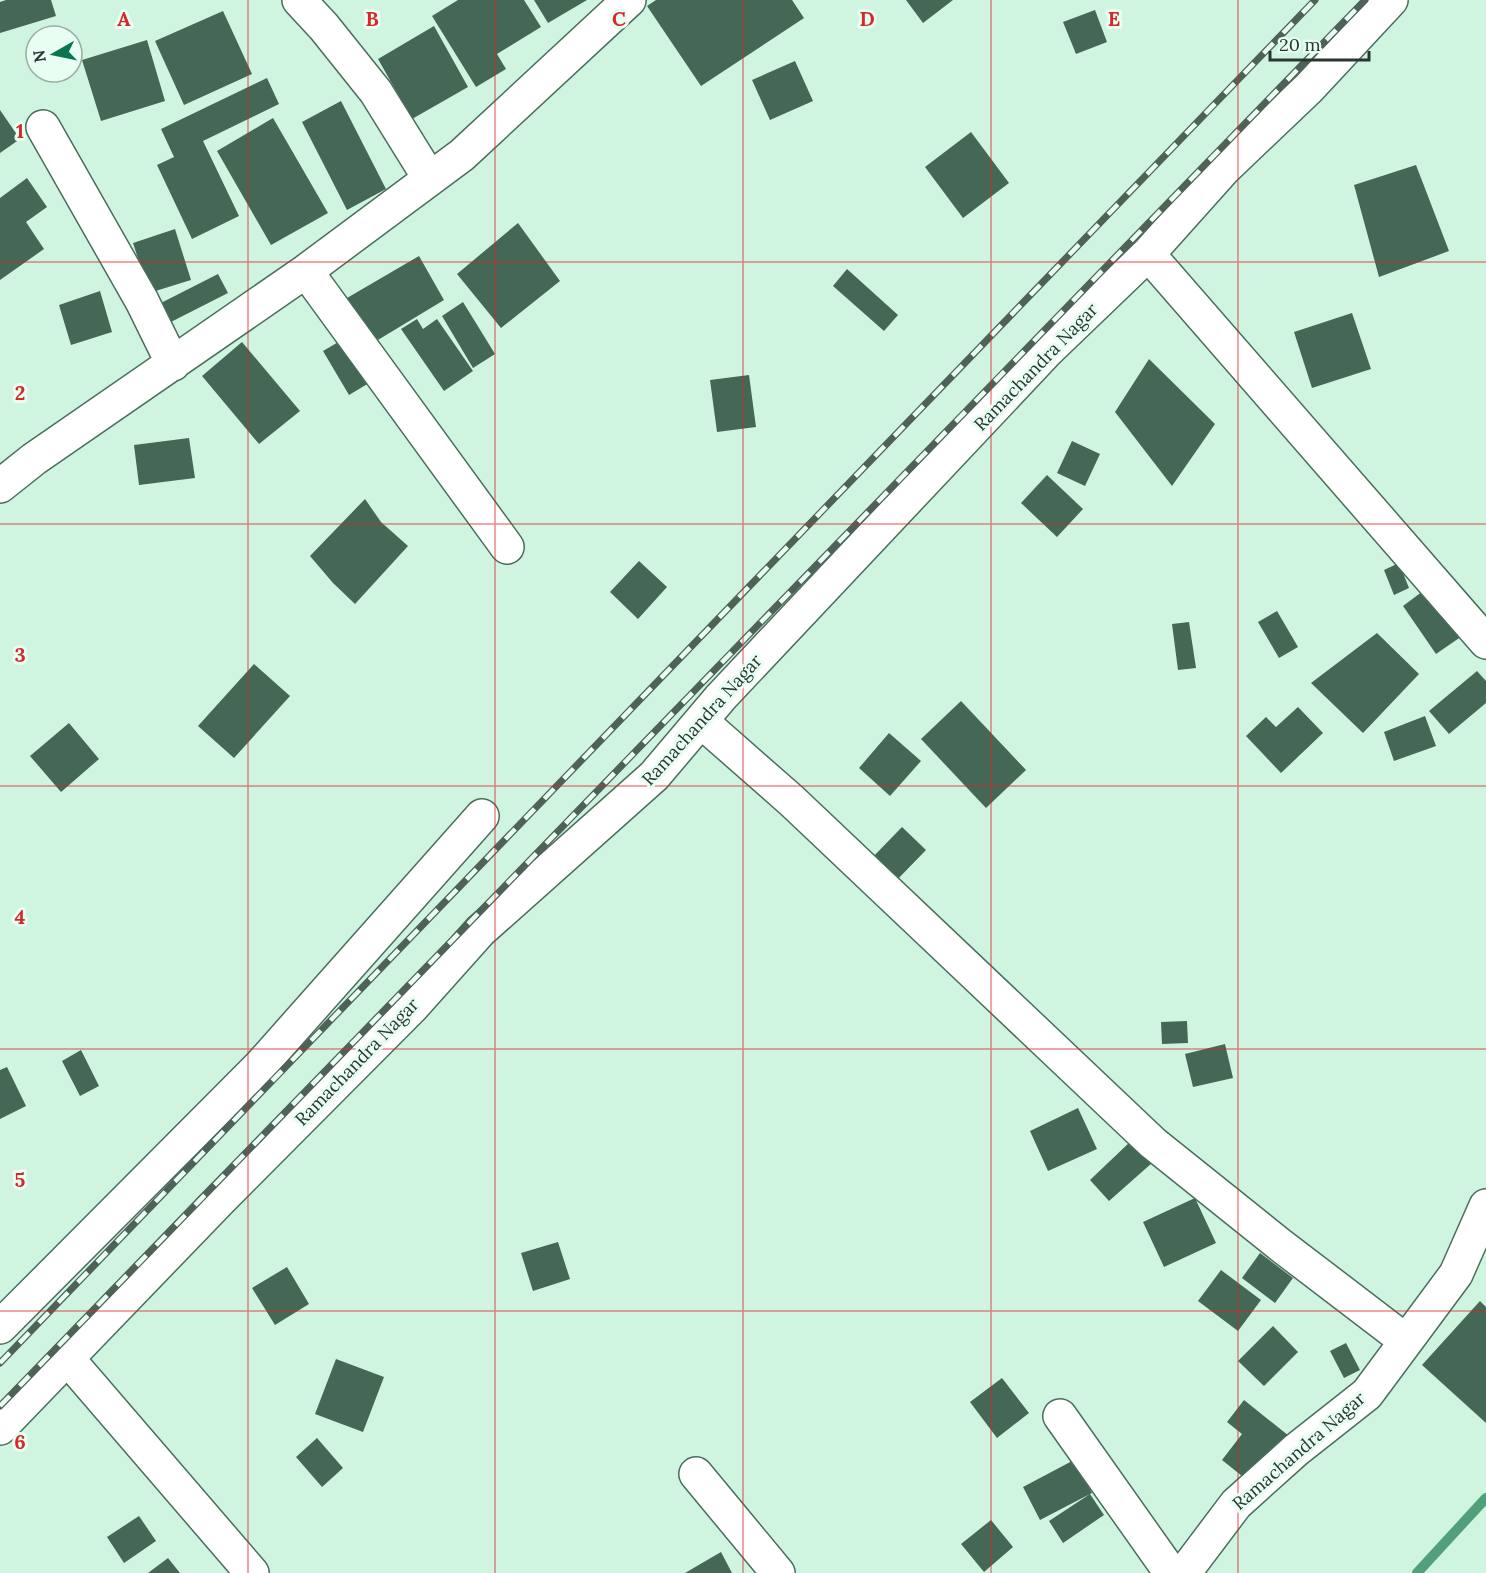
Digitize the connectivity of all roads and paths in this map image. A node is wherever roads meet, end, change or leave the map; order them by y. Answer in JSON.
{"nodes":[{"id":1,"x":299,"y":0,"type":"edge"},
{"id":2,"x":629,"y":0,"type":"edge"},
{"id":3,"x":1391,"y":0,"type":"edge"},
{"id":4,"x":43,"y":127,"type":"dead end"},
{"id":5,"x":430,"y":179,"type":"junction"},
{"id":6,"x":1148,"y":254,"type":"junction"},
{"id":7,"x":306,"y":272,"type":"junction"},
{"id":8,"x":172,"y":364,"type":"junction"},
{"id":9,"x":0,"y":486,"type":"edge"},
{"id":10,"x":507,"y":547,"type":"dead end"},
{"id":11,"x":1486,"y":642,"type":"edge"},
{"id":12,"x":701,"y":721,"type":"junction"},
{"id":13,"x":482,"y":816,"type":"dead end"},
{"id":14,"x":1486,"y":1206,"type":"edge"},
{"id":15,"x":0,"y":1327,"type":"edge"},
{"id":16,"x":1406,"y":1341,"type":"junction"},
{"id":17,"x":67,"y":1358,"type":"junction"},
{"id":18,"x":1060,"y":1416,"type":"dead end"},
{"id":19,"x":0,"y":1428,"type":"edge"},
{"id":20,"x":696,"y":1474,"type":"dead end"},
{"id":21,"x":252,"y":1573,"type":"edge"},
{"id":22,"x":778,"y":1573,"type":"edge"},
{"id":23,"x":1171,"y":1573,"type":"edge"},
{"id":24,"x":1184,"y":1573,"type":"edge"}],
"edges":[{"from":1,"to":5,"type":"street"},
{"from":2,"to":5,"type":"street"},
{"from":3,"to":6,"type":"street","name":"Ramachandra Nagar"},
{"from":4,"to":8,"type":"street"},
{"from":5,"to":7,"type":"street"},
{"from":6,"to":11,"type":"street"},
{"from":6,"to":12,"type":"street","name":"Ramachandra Nagar"},
{"from":7,"to":8,"type":"street"},
{"from":7,"to":10,"type":"street"},
{"from":8,"to":9,"type":"street"},
{"from":12,"to":16,"type":"street"},
{"from":12,"to":17,"type":"street","name":"Ramachandra Nagar"},
{"from":13,"to":15,"type":"street"},
{"from":14,"to":16,"type":"street","name":"Ramachandra Nagar"},
{"from":16,"to":24,"type":"street","name":"Ramachandra Nagar"},
{"from":17,"to":19,"type":"street","name":"Ramachandra Nagar"},
{"from":17,"to":21,"type":"street"},
{"from":18,"to":23,"type":"street"},
{"from":20,"to":22,"type":"street"}]}
